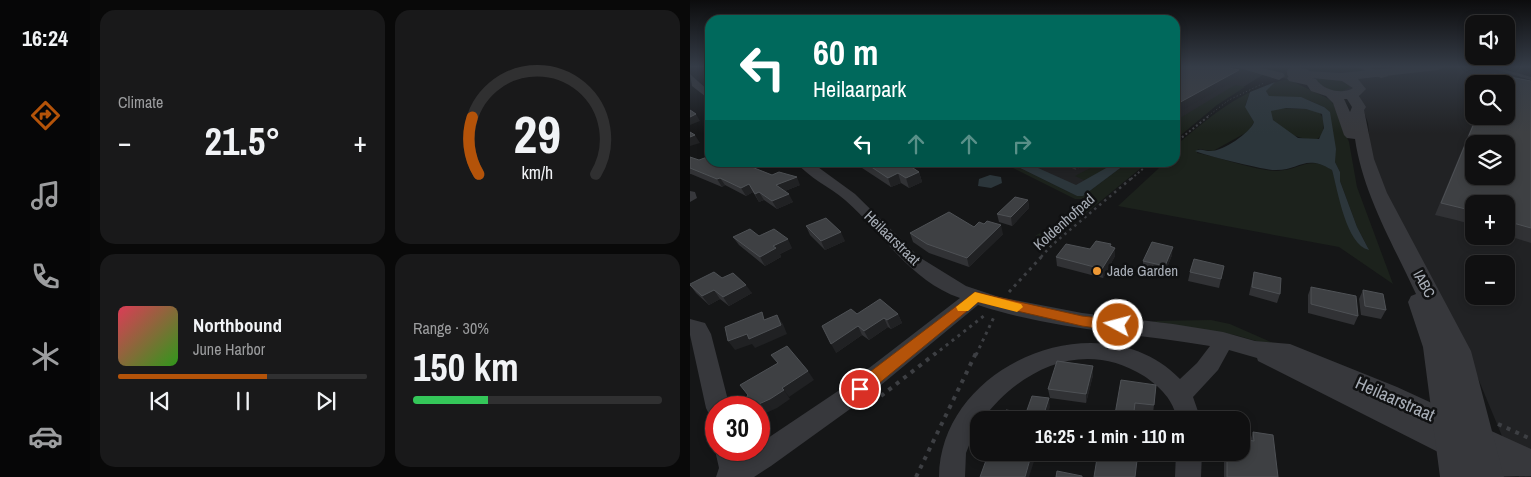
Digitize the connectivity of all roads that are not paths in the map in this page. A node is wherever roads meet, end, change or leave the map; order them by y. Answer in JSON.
{"nodes":[{"id":1,"x":1318,"y":88,"type":"edge"},
{"id":2,"x":1340,"y":88,"type":"edge"},
{"id":3,"x":1348,"y":88,"type":"edge"},
{"id":4,"x":1344,"y":91,"type":"junction"},
{"id":5,"x":809,"y":167,"type":"edge"},
{"id":6,"x":975,"y":297,"type":"junction"},
{"id":7,"x":690,"y":327,"type":"edge"},
{"id":8,"x":1223,"y":340,"type":"junction"},
{"id":9,"x":1180,"y":394,"type":"junction"},
{"id":10,"x":715,"y":396,"type":"edge"},
{"id":11,"x":1186,"y":411,"type":"edge"},
{"id":12,"x":1468,"y":454,"type":"edge"},
{"id":13,"x":1531,"y":463,"type":"edge"},
{"id":14,"x":730,"y":467,"type":"edge"},
{"id":15,"x":952,"y":477,"type":"edge"},
{"id":16,"x":1516,"y":477,"type":"edge"}],
"edges":[{"from":1,"to":4,"type":"street"},
{"from":2,"to":4,"type":"street"},
{"from":3,"to":4,"type":"street"},
{"from":4,"to":12,"type":"street","name":"IABC"},
{"from":4,"to":12,"type":"street","name":"IABC"},
{"from":5,"to":6,"type":"street","name":"Heilaarstraat"},
{"from":6,"to":8,"type":"street","name":"Heilaarstraat"},
{"from":6,"to":14,"type":"street"},
{"from":7,"to":10,"type":"street"},
{"from":8,"to":9,"type":"street"},
{"from":8,"to":12,"type":"street","name":"Heilaarstraat"},
{"from":9,"to":11,"type":"street"},
{"from":9,"to":15,"type":"street"},
{"from":12,"to":13,"type":"street","name":"Heilaarstraat"},
{"from":12,"to":16,"type":"street","name":"Heilaarstraat"}]}
